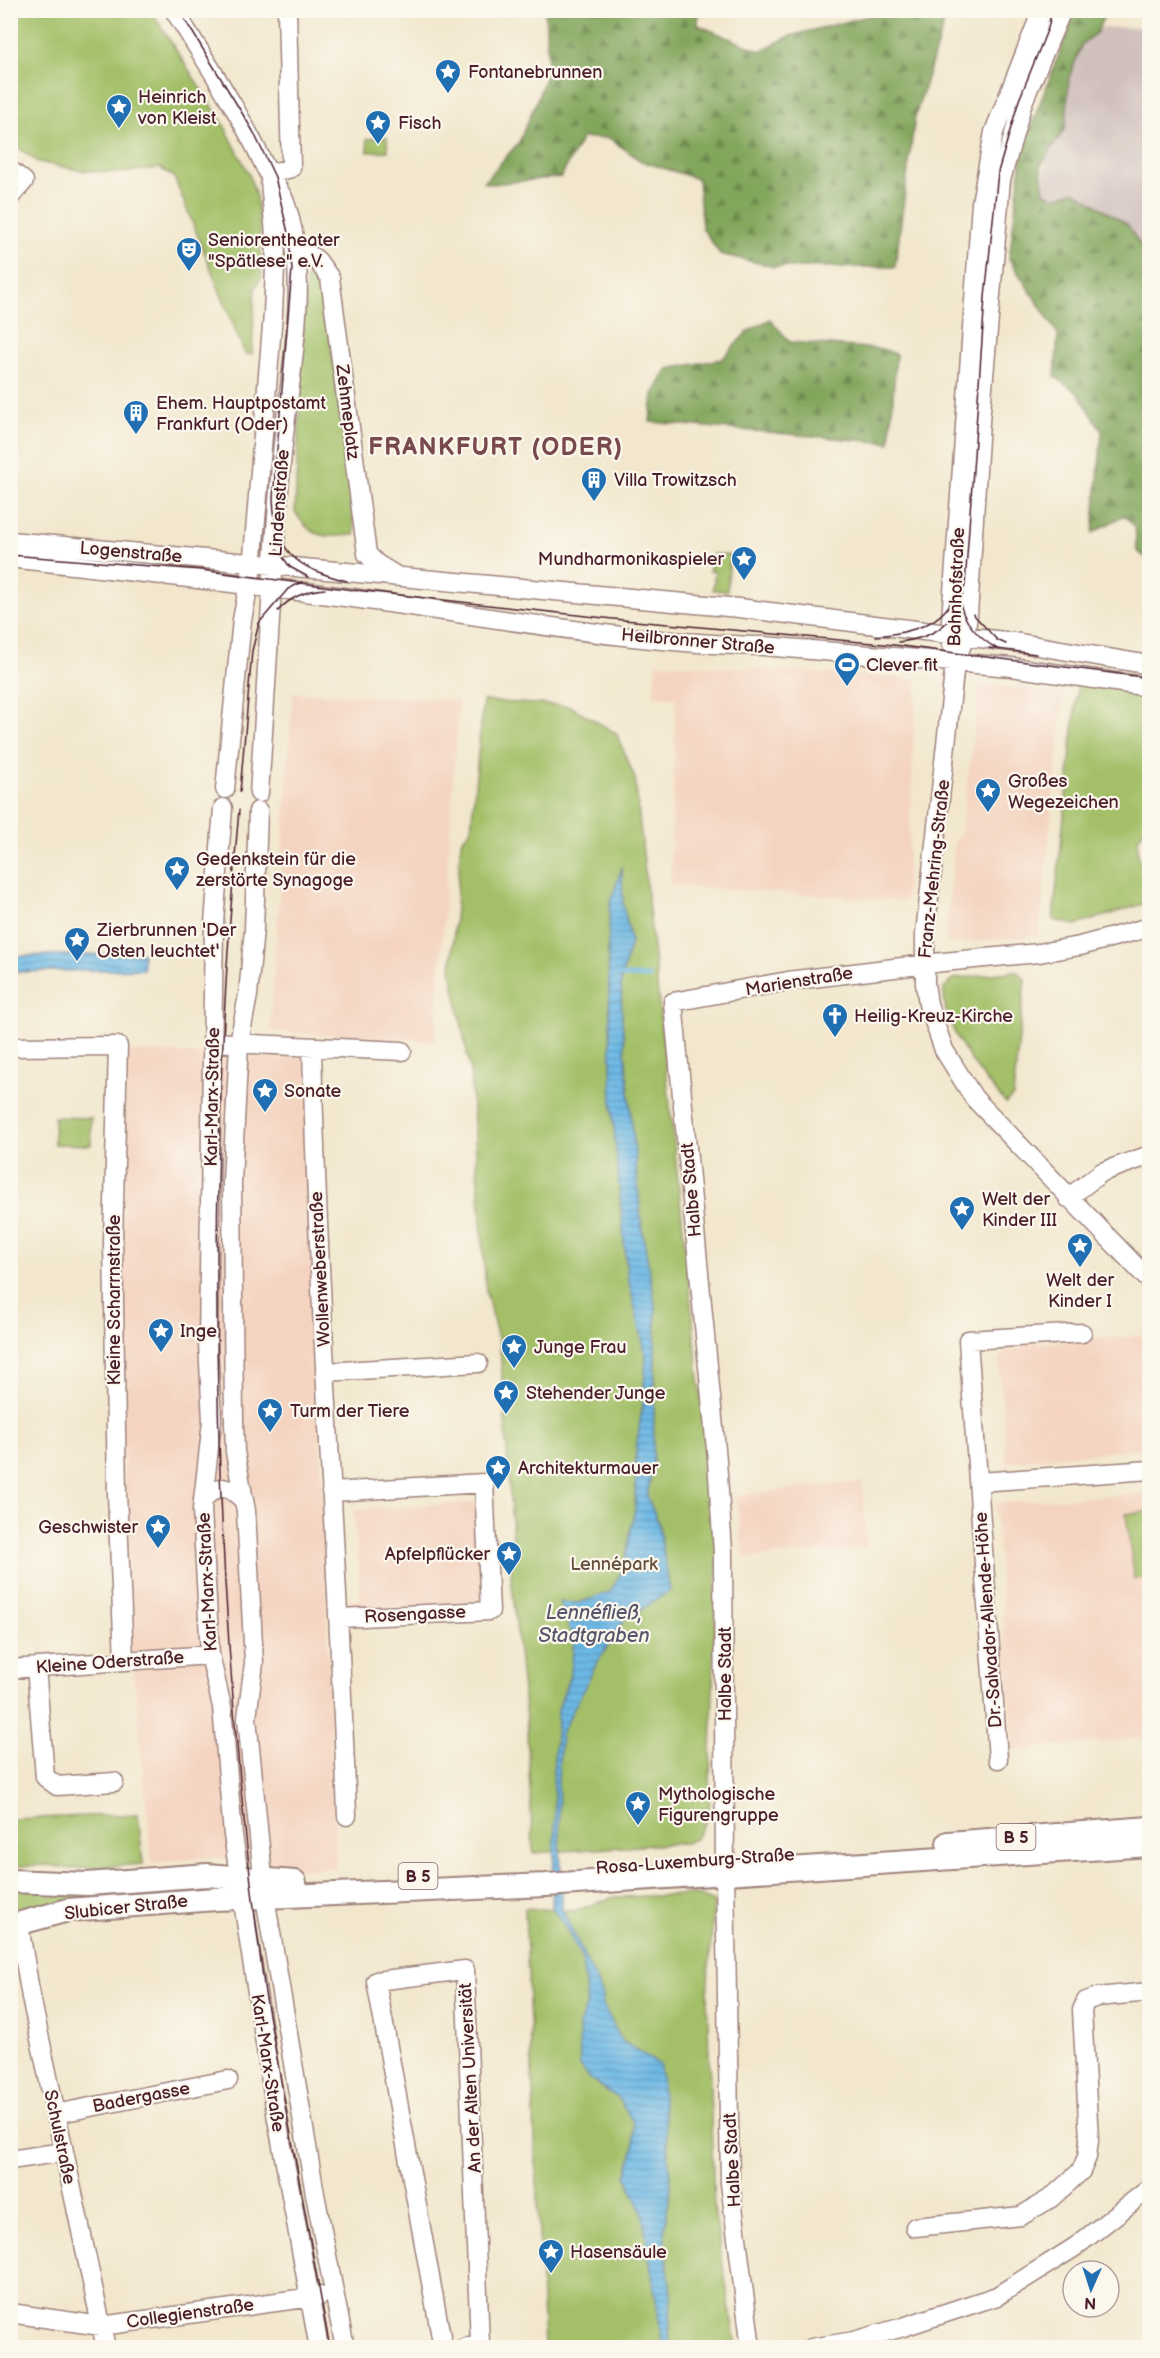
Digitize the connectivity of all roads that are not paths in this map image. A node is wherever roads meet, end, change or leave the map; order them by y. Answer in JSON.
{"nodes":[{"id":1,"x":174,"y":10,"type":"edge"},
{"id":2,"x":287,"y":10,"type":"edge"},
{"id":3,"x":1042,"y":10,"type":"edge"},
{"id":4,"x":1058,"y":14,"type":"edge"},
{"id":5,"x":269,"y":174,"type":"junction"},
{"id":6,"x":17,"y":176,"type":"edge"},
{"id":7,"x":10,"y":197,"type":"edge"},
{"id":8,"x":297,"y":246,"type":"junction"},
{"id":9,"x":10,"y":541,"type":"edge"},
{"id":10,"x":10,"y":558,"type":"edge"},
{"id":11,"x":252,"y":562,"type":"junction"},
{"id":12,"x":274,"y":566,"type":"junction"},
{"id":13,"x":399,"y":577,"type":"junction"},
{"id":14,"x":249,"y":584,"type":"junction"},
{"id":15,"x":272,"y":587,"type":"junction"},
{"id":16,"x":958,"y":635,"type":"junction"},
{"id":17,"x":955,"y":663,"type":"junction"},
{"id":18,"x":1149,"y":665,"type":"edge"},
{"id":19,"x":1149,"y":687,"type":"edge"},
{"id":20,"x":225,"y":789,"type":"dead end"},
{"id":21,"x":224,"y":808,"type":"dead end"},
{"id":22,"x":1149,"y":927,"type":"edge"},
{"id":23,"x":925,"y":964,"type":"junction"},
{"id":24,"x":673,"y":1002,"type":"joint"},
{"id":25,"x":212,"y":1042,"type":"junction"},
{"id":26,"x":239,"y":1043,"type":"junction"},
{"id":27,"x":10,"y":1047,"type":"edge"},
{"id":28,"x":312,"y":1047,"type":"junction"},
{"id":29,"x":402,"y":1051,"type":"dead end"},
{"id":30,"x":1149,"y":1155,"type":"edge"},
{"id":31,"x":1068,"y":1198,"type":"junction"},
{"id":32,"x":1149,"y":1281,"type":"edge"},
{"id":33,"x":1082,"y":1333,"type":"dead end"},
{"id":34,"x":478,"y":1363,"type":"dead end"},
{"id":35,"x":325,"y":1372,"type":"junction"},
{"id":36,"x":1149,"y":1470,"type":"edge"},
{"id":37,"x":979,"y":1482,"type":"junction"},
{"id":38,"x":331,"y":1492,"type":"junction"},
{"id":39,"x":203,"y":1500,"type":"junction"},
{"id":40,"x":244,"y":1501,"type":"junction"},
{"id":41,"x":340,"y":1618,"type":"junction"},
{"id":42,"x":210,"y":1655,"type":"junction"},
{"id":43,"x":124,"y":1660,"type":"junction"},
{"id":44,"x":36,"y":1667,"type":"junction"},
{"id":45,"x":10,"y":1669,"type":"edge"},
{"id":46,"x":998,"y":1759,"type":"dead end"},
{"id":47,"x":114,"y":1782,"type":"dead end"},
{"id":48,"x":347,"y":1816,"type":"dead end"},
{"id":49,"x":1149,"y":1828,"type":"edge"},
{"id":50,"x":1149,"y":1845,"type":"edge"},
{"id":51,"x":725,"y":1866,"type":"junction"},
{"id":52,"x":10,"y":1881,"type":"edge"},
{"id":53,"x":241,"y":1888,"type":"junction"},
{"id":54,"x":265,"y":1889,"type":"junction"},
{"id":55,"x":15,"y":1925,"type":"edge"},
{"id":56,"x":1149,"y":1992,"type":"edge"},
{"id":57,"x":228,"y":2080,"type":"dead end"},
{"id":58,"x":55,"y":2114,"type":"junction"},
{"id":59,"x":63,"y":2152,"type":"junction"},
{"id":60,"x":10,"y":2160,"type":"edge"},
{"id":61,"x":1149,"y":2188,"type":"edge"},
{"id":62,"x":915,"y":2227,"type":"dead end"},
{"id":63,"x":334,"y":2294,"type":"junction"},
{"id":64,"x":309,"y":2297,"type":"junction"},
{"id":65,"x":10,"y":2313,"type":"edge"},
{"id":66,"x":101,"y":2326,"type":"junction"},
{"id":67,"x":106,"y":2348,"type":"edge"},
{"id":68,"x":320,"y":2348,"type":"edge"},
{"id":69,"x":345,"y":2348,"type":"edge"},
{"id":70,"x":443,"y":2348,"type":"edge"},
{"id":71,"x":464,"y":2348,"type":"edge"},
{"id":72,"x":750,"y":2348,"type":"edge"},
{"id":73,"x":811,"y":2348,"type":"edge"}],
"edges":[{"from":1,"to":5,"type":"street","name":"Lindenstraße"},
{"from":2,"to":5,"type":"street"},
{"from":3,"to":16,"type":"street","name":"Bahnhofstraße"},
{"from":4,"to":16,"type":"street","name":"Bahnhofstraße"},
{"from":5,"to":8,"type":"street","name":"Lindenstraße"},
{"from":5,"to":11,"type":"street","name":"Lindenstraße"},
{"from":6,"to":7,"type":"street"},
{"from":8,"to":12,"type":"street","name":"Lindenstraße"},
{"from":8,"to":13,"type":"street","name":"Zehmeplatz"},
{"from":9,"to":11,"type":"street","name":"Logenstraße"},
{"from":10,"to":14,"type":"street","name":"Logenstraße"},
{"from":11,"to":12,"type":"street","name":"Heilbronner Straße"},
{"from":11,"to":14,"type":"street","name":"Lindenstraße"},
{"from":12,"to":13,"type":"street","name":"Heilbronner Straße"},
{"from":12,"to":15,"type":"street","name":"Lindenstraße"},
{"from":13,"to":16,"type":"street","name":"Heilbronner Straße"},
{"from":14,"to":15,"type":"street","name":"Heilbronner Straße"},
{"from":14,"to":20,"type":"street"},
{"from":15,"to":17,"type":"street","name":"Heilbronner Straße"},
{"from":15,"to":26,"type":"street","name":"Karl-Marx-Straße"},
{"from":16,"to":17,"type":"street","name":"Bahnhofstraße"},
{"from":16,"to":18,"type":"street","name":"Heilbronner Straße"},
{"from":17,"to":19,"type":"street","name":"Heilbronner Straße"},
{"from":17,"to":23,"type":"street","name":"Franz-Mehring-Straße"},
{"from":21,"to":25,"type":"street","name":"Karl-Marx-Straße"},
{"from":22,"to":23,"type":"street","name":"Marienstraße"},
{"from":23,"to":24,"type":"street","name":"Marienstraße"},
{"from":23,"to":31,"type":"street","name":"Franz-Mehring-Straße"},
{"from":24,"to":51,"type":"street","name":"Halbe Stadt"},
{"from":25,"to":26,"type":"street"},
{"from":25,"to":39,"type":"street","name":"Karl-Marx-Straße"},
{"from":26,"to":28,"type":"street"},
{"from":26,"to":40,"type":"street","name":"Karl-Marx-Straße"},
{"from":27,"to":43,"type":"street","name":"Kleine Scharrnstraße"},
{"from":28,"to":29,"type":"street"},
{"from":28,"to":35,"type":"street","name":"Wollenweberstraße"},
{"from":30,"to":31,"type":"street"},
{"from":31,"to":32,"type":"street","name":"Franz-Mehring-Straße"},
{"from":33,"to":37,"type":"street","name":"Dr.-Salvador-Allende-Höhe"},
{"from":34,"to":35,"type":"street"},
{"from":35,"to":38,"type":"street","name":"Wollenweberstraße"},
{"from":36,"to":37,"type":"street"},
{"from":37,"to":46,"type":"street","name":"Dr.-Salvador-Allende-Höhe"},
{"from":38,"to":41,"type":"street","name":"Wollenweberstraße"},
{"from":38,"to":41,"type":"street","name":"Rosengasse"},
{"from":39,"to":40,"type":"street"},
{"from":39,"to":42,"type":"street","name":"Karl-Marx-Straße"},
{"from":40,"to":54,"type":"street","name":"Karl-Marx-Straße"},
{"from":41,"to":48,"type":"street","name":"Wollenweberstraße"},
{"from":42,"to":43,"type":"street","name":"Kleine Oderstraße"},
{"from":42,"to":53,"type":"street","name":"Karl-Marx-Straße"},
{"from":43,"to":44,"type":"street","name":"Kleine Oderstraße"},
{"from":44,"to":45,"type":"street","name":"Kleine Oderstraße"},
{"from":44,"to":47,"type":"street"},
{"from":49,"to":51,"type":"main road","name":"Rosa-Luxemburg-Straße","number":"B 5"},
{"from":50,"to":51,"type":"main road","name":"Rosa-Luxemburg-Straße","number":"B 5"},
{"from":51,"to":54,"type":"main road","name":"Rosa-Luxemburg-Straße","number":"B 5"},
{"from":51,"to":72,"type":"street","name":"Halbe Stadt"},
{"from":52,"to":53,"type":"main road","name":"Slubicer Straße","number":"B 5"},
{"from":53,"to":54,"type":"main road","name":"Rosa-Luxemburg-Straße","number":"B 5"},
{"from":53,"to":55,"type":"main road","name":"Slubicer Straße","number":"B 5"},
{"from":53,"to":64,"type":"street","name":"Karl-Marx-Straße"},
{"from":54,"to":63,"type":"street","name":"Karl-Marx-Straße"},
{"from":55,"to":58,"type":"street","name":"Schulstraße"},
{"from":56,"to":62,"type":"street"},
{"from":57,"to":58,"type":"street","name":"Badergasse"},
{"from":58,"to":59,"type":"street","name":"Schulstraße"},
{"from":59,"to":60,"type":"street"},
{"from":59,"to":66,"type":"street","name":"Schulstraße"},
{"from":61,"to":73,"type":"street"},
{"from":63,"to":64,"type":"street","name":"Collegienstraße"},
{"from":63,"to":69,"type":"street","name":"Karl-Marx-Straße"},
{"from":64,"to":66,"type":"street","name":"Collegienstraße"},
{"from":64,"to":68,"type":"street","name":"Karl-Marx-Straße"},
{"from":65,"to":66,"type":"street","name":"Collegienstraße"},
{"from":66,"to":67,"type":"street","name":"Schulstraße"},
{"from":70,"to":71,"type":"street","name":"An der Alten Universität"}]}
